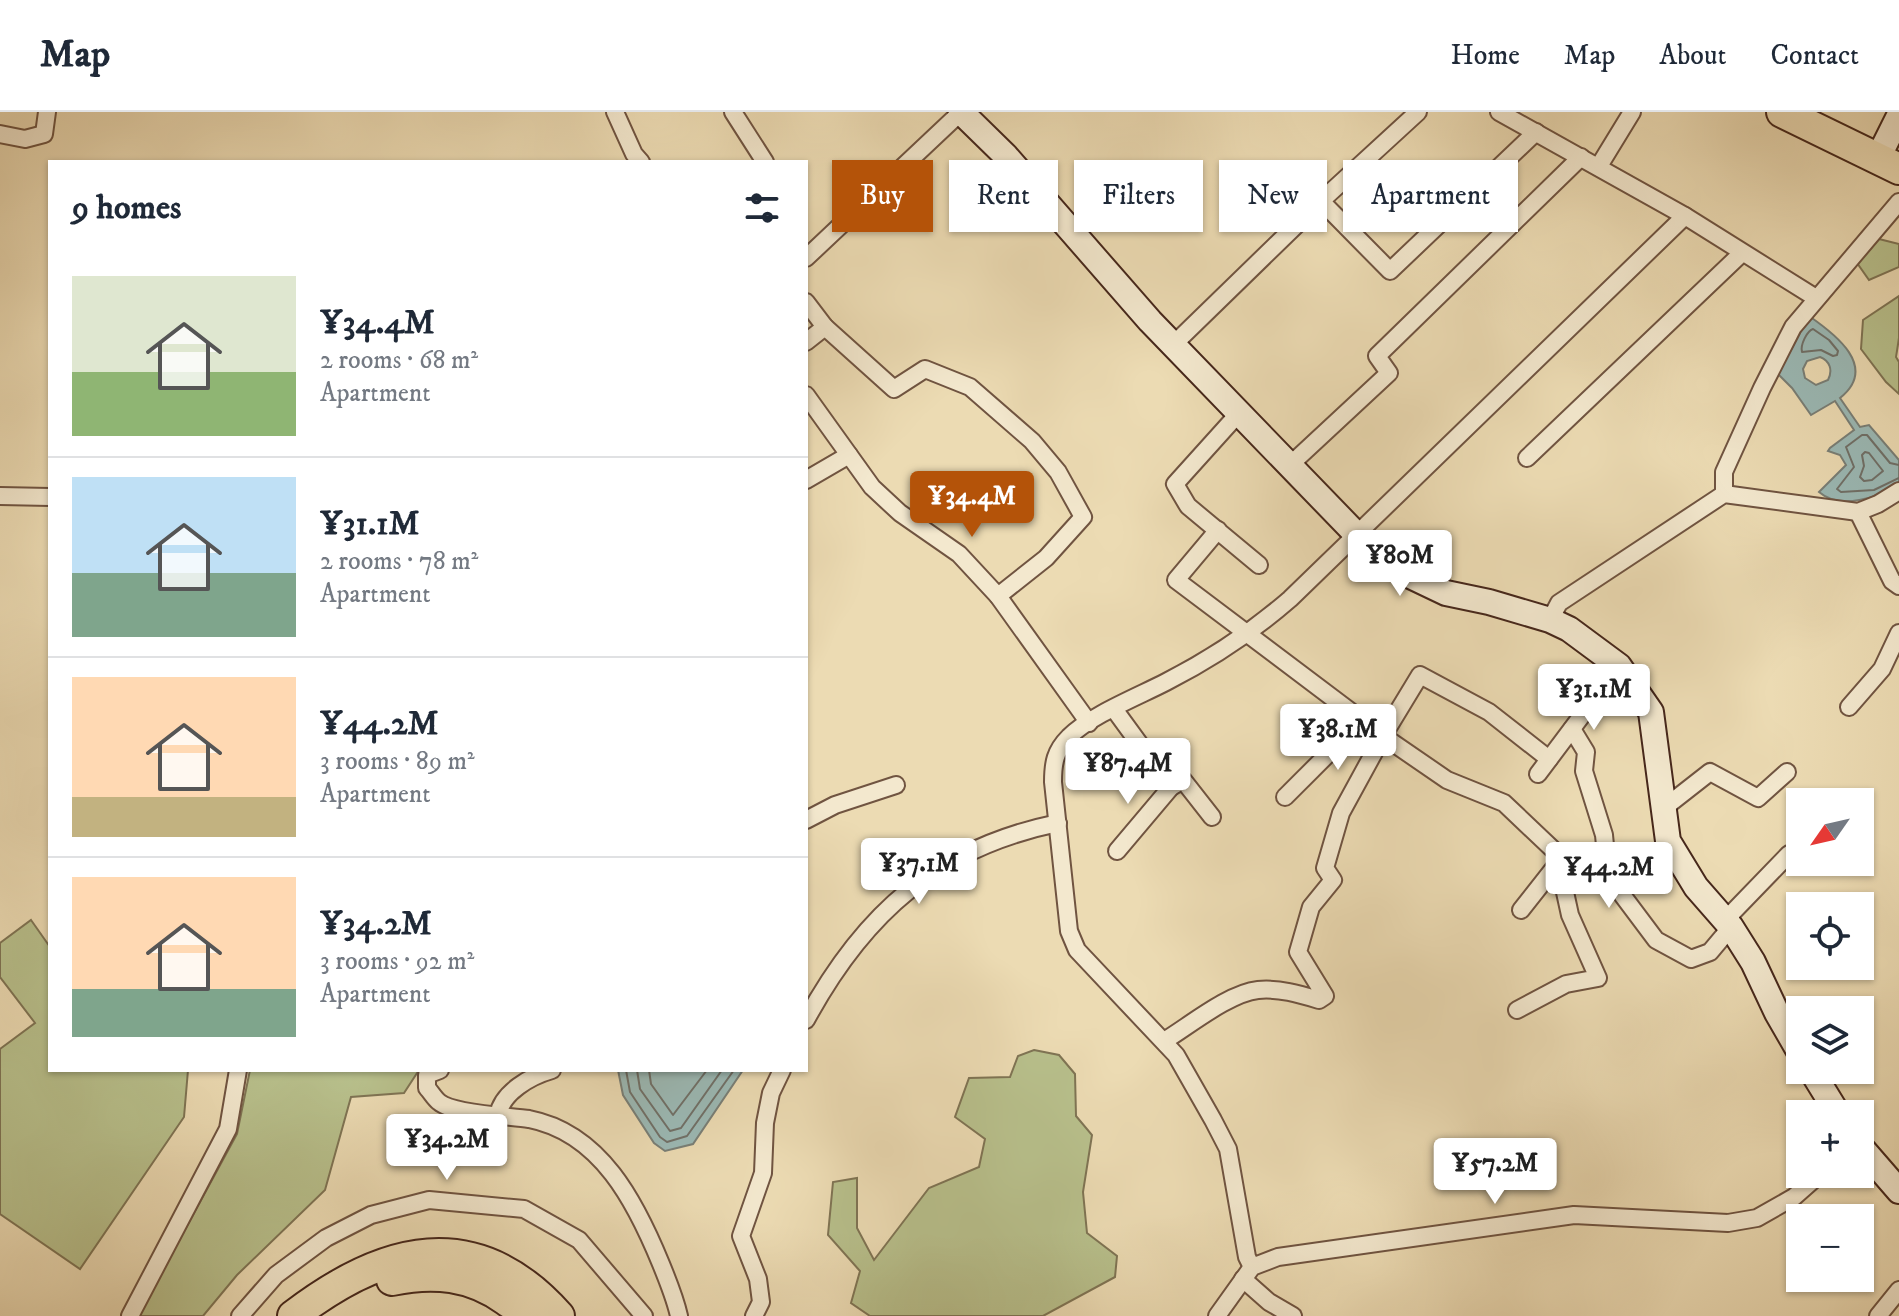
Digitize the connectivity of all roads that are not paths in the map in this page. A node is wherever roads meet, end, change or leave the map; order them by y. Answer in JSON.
{"nodes":[{"id":1,"x":47,"y":112,"type":"edge"},
{"id":2,"x":615,"y":112,"type":"edge"},
{"id":3,"x":733,"y":112,"type":"edge"},
{"id":4,"x":961,"y":112,"type":"edge"},
{"id":5,"x":1418,"y":112,"type":"edge"},
{"id":6,"x":1499,"y":112,"type":"edge"},
{"id":7,"x":1632,"y":112,"type":"edge"},
{"id":8,"x":1782,"y":112,"type":"edge"},
{"id":9,"x":1899,"y":116,"type":"edge"},
{"id":10,"x":1536,"y":132,"type":"junction"},
{"id":11,"x":0,"y":134,"type":"edge"},
{"id":12,"x":1581,"y":157,"type":"junction"},
{"id":13,"x":639,"y":160,"type":"edge"},
{"id":14,"x":764,"y":160,"type":"edge"},
{"id":15,"x":1889,"y":164,"type":"edge"},
{"id":16,"x":1599,"y":166,"type":"junction"},
{"id":17,"x":1327,"y":195,"type":"edge"},
{"id":18,"x":1899,"y":202,"type":"edge"},
{"id":19,"x":1327,"y":207,"type":"edge"},
{"id":20,"x":1685,"y":216,"type":"junction"},
{"id":21,"x":1289,"y":232,"type":"edge"},
{"id":22,"x":1742,"y":253,"type":"junction"},
{"id":23,"x":808,"y":256,"type":"edge"},
{"id":24,"x":1816,"y":298,"type":"junction"},
{"id":25,"x":808,"y":305,"type":"edge"},
{"id":26,"x":825,"y":327,"type":"junction"},
{"id":27,"x":808,"y":340,"type":"edge"},
{"id":28,"x":1173,"y":345,"type":"junction"},
{"id":29,"x":808,"y":398,"type":"edge"},
{"id":30,"x":1239,"y":413,"type":"junction"},
{"id":31,"x":849,"y":455,"type":"junction"},
{"id":32,"x":1527,"y":458,"type":"dead end"},
{"id":33,"x":1290,"y":465,"type":"junction"},
{"id":34,"x":808,"y":479,"type":"edge"},
{"id":35,"x":1899,"y":491,"type":"edge"},
{"id":36,"x":1724,"y":494,"type":"junction"},
{"id":37,"x":0,"y":496,"type":"edge"},
{"id":38,"x":48,"y":497,"type":"edge"},
{"id":39,"x":1858,"y":512,"type":"junction"},
{"id":40,"x":1218,"y":530,"type":"junction"},
{"id":41,"x":1357,"y":535,"type":"junction"},
{"id":42,"x":1259,"y":565,"type":"dead end"},
{"id":43,"x":1899,"y":586,"type":"edge"},
{"id":44,"x":998,"y":596,"type":"junction"},
{"id":45,"x":1550,"y":620,"type":"junction"},
{"id":46,"x":1249,"y":633,"type":"junction"},
{"id":47,"x":1899,"y":633,"type":"edge"},
{"id":48,"x":1619,"y":666,"type":"junction"},
{"id":49,"x":1849,"y":707,"type":"dead end"},
{"id":50,"x":1114,"y":709,"type":"junction"},
{"id":51,"x":1362,"y":720,"type":"junction"},
{"id":52,"x":1089,"y":723,"type":"junction"},
{"id":53,"x":1572,"y":729,"type":"junction"},
{"id":54,"x":1383,"y":736,"type":"junction"},
{"id":55,"x":1549,"y":759,"type":"junction"},
{"id":56,"x":1787,"y":772,"type":"dead end"},
{"id":57,"x":1538,"y":774,"type":"dead end"},
{"id":58,"x":896,"y":785,"type":"dead end"},
{"id":59,"x":1171,"y":787,"type":"junction"},
{"id":60,"x":1285,"y":797,"type":"dead end"},
{"id":61,"x":1664,"y":808,"type":"junction"},
{"id":62,"x":1212,"y":817,"type":"dead end"},
{"id":63,"x":808,"y":819,"type":"edge"},
{"id":64,"x":1058,"y":823,"type":"junction"},
{"id":65,"x":1605,"y":850,"type":"junction"},
{"id":66,"x":1117,"y":851,"type":"dead end"},
{"id":67,"x":1786,"y":857,"type":"edge"},
{"id":68,"x":1521,"y":910,"type":"dead end"},
{"id":69,"x":1731,"y":927,"type":"junction"},
{"id":70,"x":1517,"y":1010,"type":"dead end"},
{"id":71,"x":808,"y":1017,"type":"edge"},
{"id":72,"x":1786,"y":1029,"type":"edge"},
{"id":73,"x":1164,"y":1041,"type":"junction"},
{"id":74,"x":238,"y":1072,"type":"edge"},
{"id":75,"x":435,"y":1072,"type":"edge"},
{"id":76,"x":544,"y":1072,"type":"edge"},
{"id":77,"x":776,"y":1073,"type":"edge"},
{"id":78,"x":498,"y":1115,"type":"junction"},
{"id":79,"x":1874,"y":1162,"type":"edge"},
{"id":80,"x":1804,"y":1188,"type":"edge"},
{"id":81,"x":1899,"y":1191,"type":"edge"},
{"id":82,"x":1248,"y":1273,"type":"junction"},
{"id":83,"x":1899,"y":1290,"type":"edge"},
{"id":84,"x":130,"y":1316,"type":"edge"},
{"id":85,"x":240,"y":1316,"type":"edge"},
{"id":86,"x":293,"y":1316,"type":"edge"},
{"id":87,"x":322,"y":1316,"type":"edge"},
{"id":88,"x":526,"y":1316,"type":"edge"},
{"id":89,"x":559,"y":1316,"type":"edge"},
{"id":90,"x":644,"y":1316,"type":"edge"},
{"id":91,"x":679,"y":1316,"type":"edge"},
{"id":92,"x":754,"y":1316,"type":"edge"},
{"id":93,"x":1217,"y":1316,"type":"edge"},
{"id":94,"x":1293,"y":1316,"type":"edge"},
{"id":95,"x":1878,"y":1316,"type":"edge"}],
"edges":[{"from":1,"to":11,"type":"street"},
{"from":2,"to":13,"type":"street"},
{"from":3,"to":14,"type":"street"},
{"from":4,"to":23,"type":"street"},
{"from":4,"to":28,"type":"street"},
{"from":5,"to":17,"type":"street"},
{"from":6,"to":10,"type":"street"},
{"from":7,"to":16,"type":"street"},
{"from":8,"to":15,"type":"highway"},
{"from":9,"to":15,"type":"street"},
{"from":10,"to":12,"type":"street"},
{"from":10,"to":19,"type":"street"},
{"from":12,"to":16,"type":"street"},
{"from":12,"to":33,"type":"street"},
{"from":16,"to":20,"type":"street"},
{"from":18,"to":24,"type":"street"},
{"from":20,"to":22,"type":"street"},
{"from":20,"to":41,"type":"street"},
{"from":21,"to":28,"type":"street"},
{"from":22,"to":24,"type":"street"},
{"from":22,"to":32,"type":"street"},
{"from":24,"to":36,"type":"street"},
{"from":25,"to":26,"type":"street"},
{"from":26,"to":27,"type":"street"},
{"from":26,"to":44,"type":"street"},
{"from":28,"to":30,"type":"street"},
{"from":29,"to":31,"type":"street"},
{"from":30,"to":33,"type":"street"},
{"from":30,"to":40,"type":"street"},
{"from":31,"to":34,"type":"street"},
{"from":31,"to":44,"type":"street"},
{"from":33,"to":41,"type":"street"},
{"from":35,"to":39,"type":"street"},
{"from":36,"to":39,"type":"street"},
{"from":36,"to":45,"type":"street"},
{"from":37,"to":38,"type":"street"},
{"from":39,"to":43,"type":"street"},
{"from":40,"to":42,"type":"street"},
{"from":40,"to":46,"type":"street"},
{"from":41,"to":45,"type":"street"},
{"from":41,"to":46,"type":"street"},
{"from":44,"to":52,"type":"street"},
{"from":45,"to":48,"type":"street"},
{"from":46,"to":50,"type":"street"},
{"from":46,"to":51,"type":"street"},
{"from":47,"to":49,"type":"street"},
{"from":48,"to":53,"type":"street"},
{"from":48,"to":61,"type":"street"},
{"from":50,"to":52,"type":"street"},
{"from":50,"to":59,"type":"street"},
{"from":51,"to":54,"type":"street"},
{"from":51,"to":60,"type":"street"},
{"from":52,"to":64,"type":"street"},
{"from":53,"to":55,"type":"street"},
{"from":53,"to":65,"type":"street"},
{"from":54,"to":55,"type":"street"},
{"from":54,"to":68,"type":"street"},
{"from":54,"to":73,"type":"street"},
{"from":55,"to":57,"type":"street"},
{"from":56,"to":61,"type":"street"},
{"from":58,"to":63,"type":"street"},
{"from":59,"to":62,"type":"street"},
{"from":59,"to":66,"type":"street"},
{"from":61,"to":69,"type":"street"},
{"from":64,"to":71,"type":"street"},
{"from":64,"to":73,"type":"street"},
{"from":65,"to":69,"type":"street"},
{"from":65,"to":70,"type":"street"},
{"from":67,"to":69,"type":"street"},
{"from":69,"to":72,"type":"street"},
{"from":73,"to":82,"type":"street"},
{"from":74,"to":84,"type":"street"},
{"from":75,"to":78,"type":"street"},
{"from":76,"to":78,"type":"street"},
{"from":77,"to":92,"type":"street"},
{"from":78,"to":91,"type":"street"},
{"from":79,"to":81,"type":"street"},
{"from":80,"to":82,"type":"street"},
{"from":82,"to":93,"type":"street"},
{"from":82,"to":94,"type":"street"},
{"from":83,"to":95,"type":"street"},
{"from":85,"to":90,"type":"street"},
{"from":86,"to":89,"type":"highway"},
{"from":87,"to":88,"type":"highway"}]}
